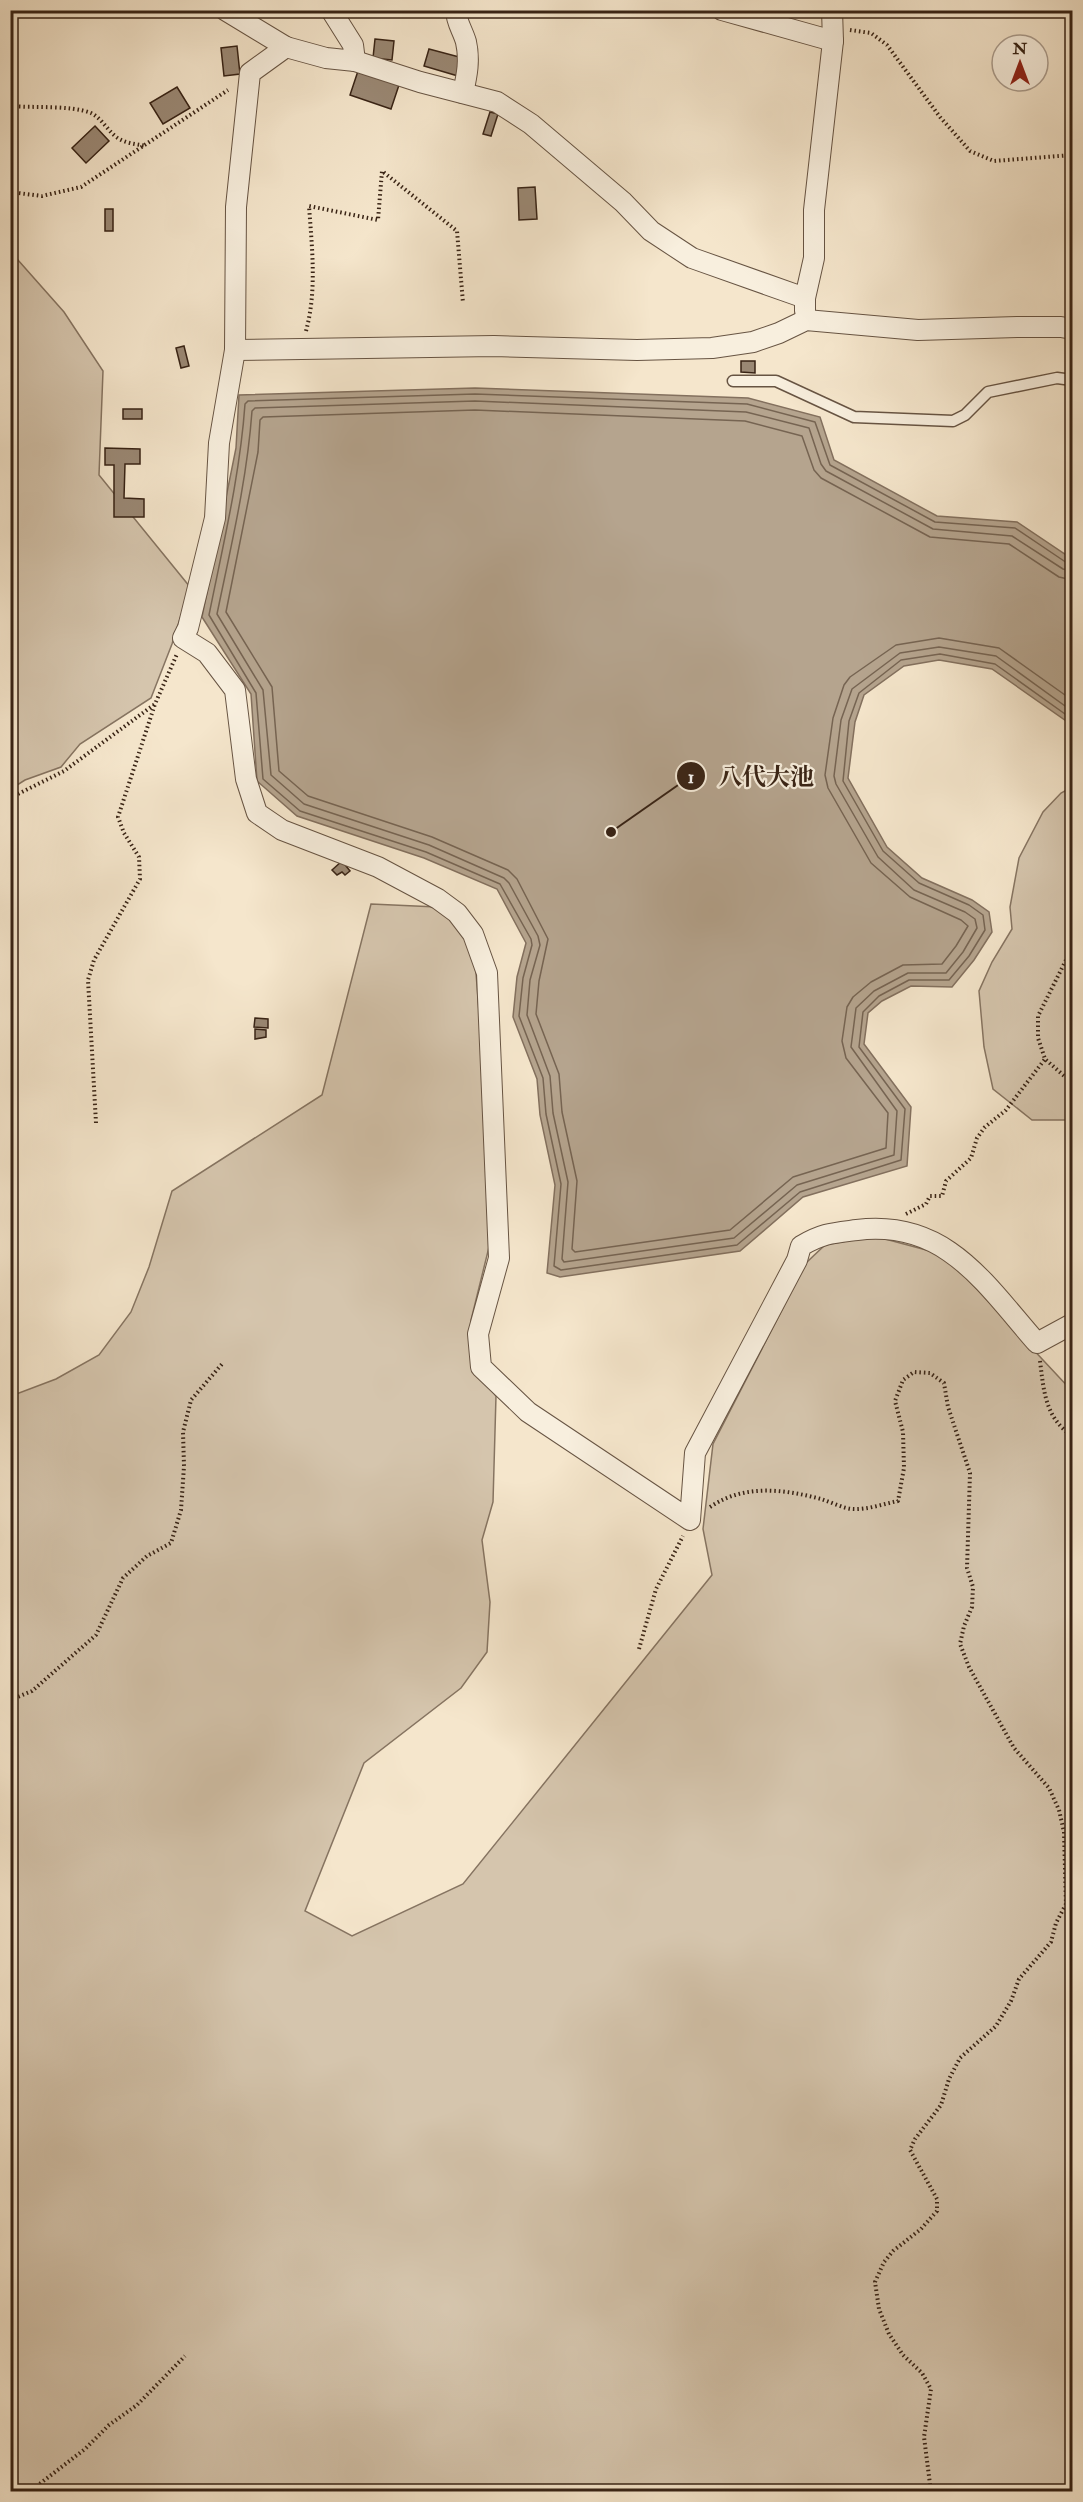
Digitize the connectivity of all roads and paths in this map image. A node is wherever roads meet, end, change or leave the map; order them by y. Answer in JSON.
{"nodes":[{"id":1,"x":225,"y":10,"type":"edge"},
{"id":2,"x":332,"y":10,"type":"edge"},
{"id":3,"x":456,"y":10,"type":"edge"},
{"id":4,"x":722,"y":10,"type":"edge"},
{"id":5,"x":833,"y":27,"type":"edge"},
{"id":6,"x":286,"y":47,"type":"junction"},
{"id":7,"x":355,"y":61,"type":"junction"},
{"id":8,"x":250,"y":73,"type":"junction"},
{"id":9,"x":464,"y":93,"type":"junction"},
{"id":10,"x":10,"y":106,"type":"edge"},
{"id":11,"x":146,"y":146,"type":"junction"},
{"id":12,"x":1072,"y":155,"type":"edge"},
{"id":13,"x":10,"y":192,"type":"edge"},
{"id":14,"x":805,"y":298,"type":"junction"},
{"id":15,"x":464,"y":303,"type":"dead end"},
{"id":16,"x":806,"y":320,"type":"junction"},
{"id":17,"x":1072,"y":329,"type":"edge"},
{"id":18,"x":301,"y":350,"type":"junction"},
{"id":19,"x":235,"y":351,"type":"junction"},
{"id":20,"x":1072,"y":380,"type":"edge"},
{"id":21,"x":733,"y":381,"type":"dead end"},
{"id":22,"x":183,"y":638,"type":"junction"},
{"id":23,"x":155,"y":704,"type":"junction"},
{"id":24,"x":10,"y":798,"type":"edge"},
{"id":25,"x":1072,"y":948,"type":"edge"},
{"id":26,"x":1045,"y":1059,"type":"junction"},
{"id":27,"x":1072,"y":1083,"type":"edge"},
{"id":28,"x":96,"y":1123,"type":"dead end"},
{"id":29,"x":889,"y":1228,"type":"junction"},
{"id":30,"x":1072,"y":1324,"type":"edge"},
{"id":31,"x":1037,"y":1343,"type":"junction"},
{"id":32,"x":222,"y":1364,"type":"dead end"},
{"id":33,"x":1072,"y":1436,"type":"edge"},
{"id":34,"x":690,"y":1520,"type":"junction"},
{"id":35,"x":639,"y":1649,"type":"dead end"},
{"id":36,"x":10,"y":1700,"type":"edge"},
{"id":37,"x":185,"y":2356,"type":"dead end"},
{"id":38,"x":29,"y":2492,"type":"edge"},
{"id":39,"x":931,"y":2492,"type":"edge"}],
"edges":[{"from":1,"to":6,"type":"street"},
{"from":2,"to":7,"type":"street"},
{"from":3,"to":9,"type":"street"},
{"from":4,"to":5,"type":"street"},
{"from":5,"to":12,"type":"path"},
{"from":5,"to":14,"type":"street"},
{"from":6,"to":7,"type":"street"},
{"from":6,"to":8,"type":"street"},
{"from":7,"to":9,"type":"street"},
{"from":8,"to":11,"type":"path"},
{"from":8,"to":19,"type":"street"},
{"from":9,"to":14,"type":"street"},
{"from":10,"to":11,"type":"path"},
{"from":11,"to":13,"type":"path"},
{"from":14,"to":16,"type":"street"},
{"from":15,"to":18,"type":"path"},
{"from":16,"to":17,"type":"street"},
{"from":16,"to":18,"type":"street"},
{"from":18,"to":19,"type":"street"},
{"from":19,"to":22,"type":"street"},
{"from":20,"to":21,"type":"lane"},
{"from":22,"to":23,"type":"path"},
{"from":22,"to":34,"type":"street"},
{"from":23,"to":24,"type":"path"},
{"from":23,"to":28,"type":"path"},
{"from":25,"to":26,"type":"path"},
{"from":26,"to":27,"type":"path"},
{"from":26,"to":29,"type":"path"},
{"from":29,"to":31,"type":"street"},
{"from":29,"to":34,"type":"street"},
{"from":30,"to":31,"type":"street"},
{"from":31,"to":33,"type":"path"},
{"from":32,"to":36,"type":"path"},
{"from":34,"to":35,"type":"path"},
{"from":34,"to":39,"type":"path"},
{"from":37,"to":38,"type":"path"}]}
